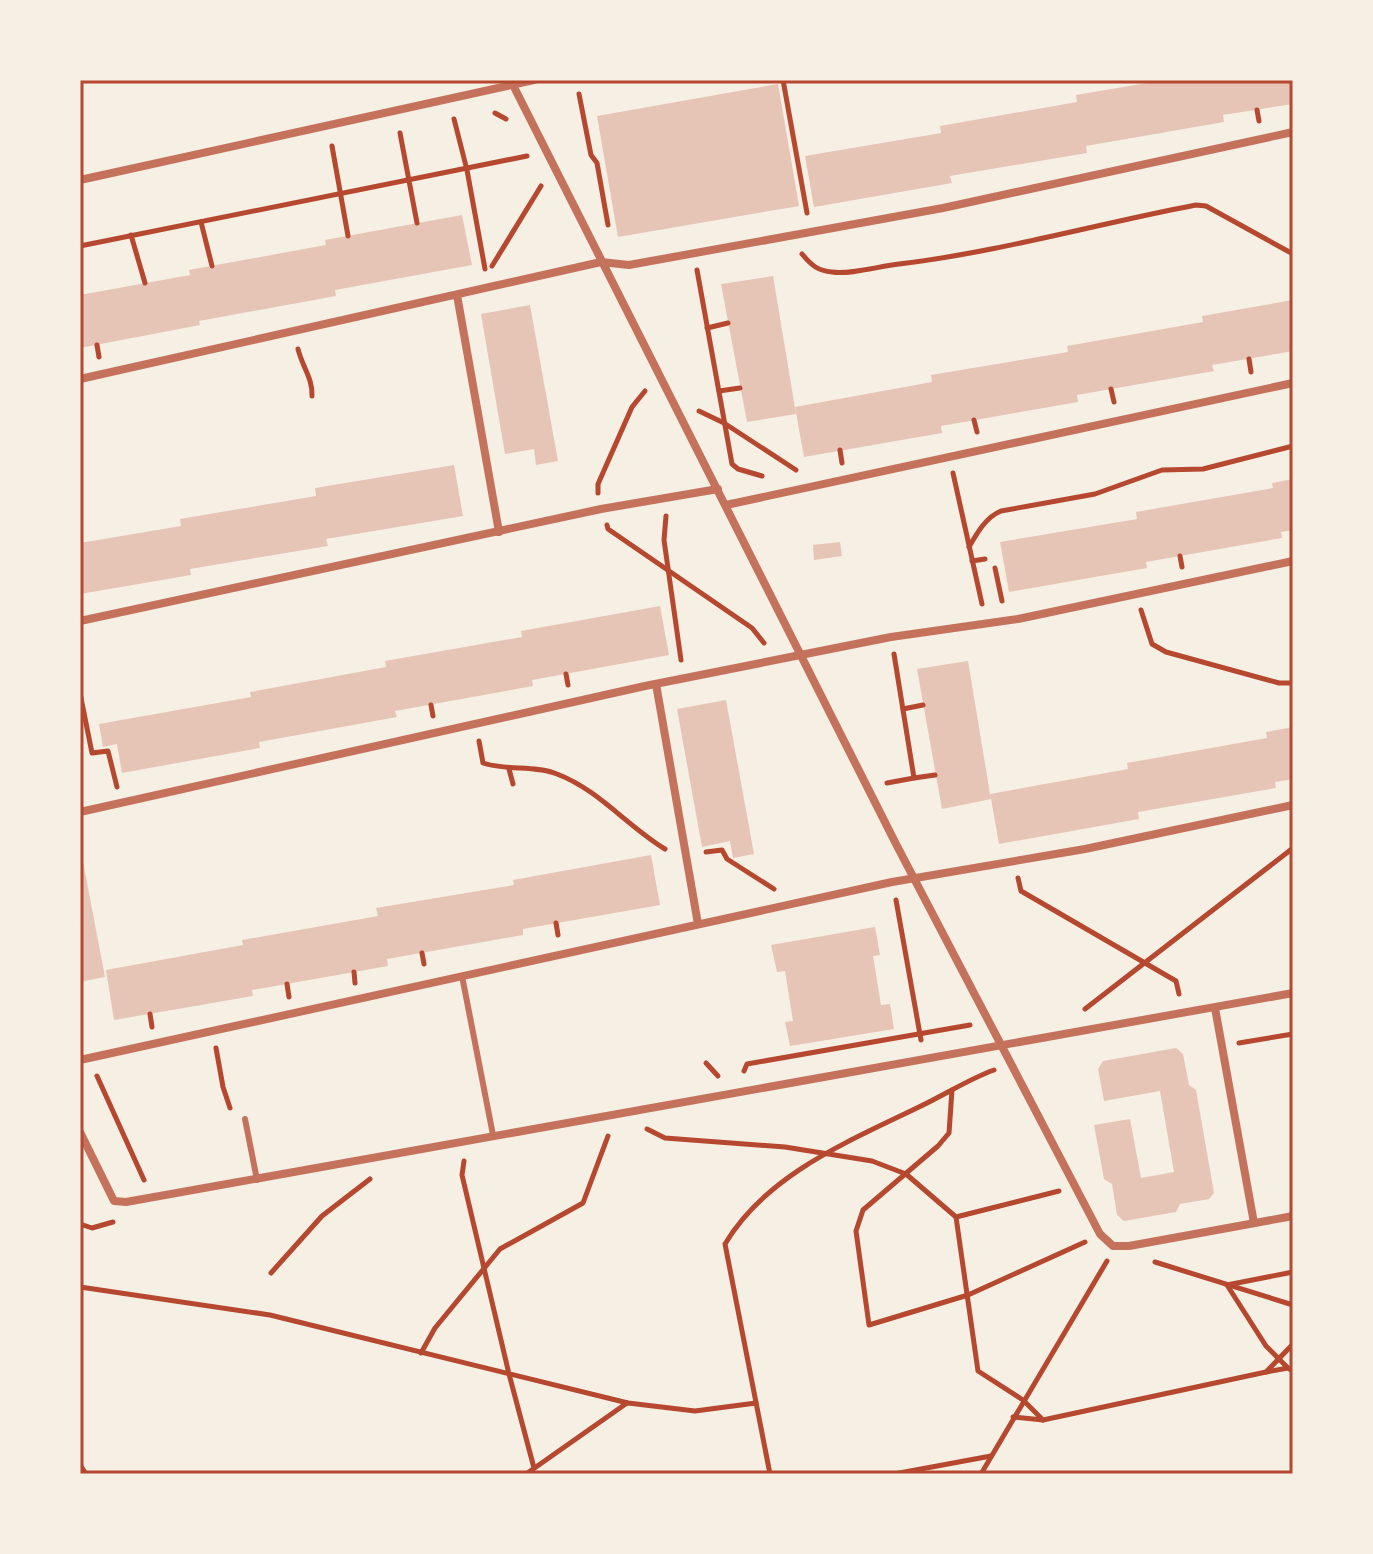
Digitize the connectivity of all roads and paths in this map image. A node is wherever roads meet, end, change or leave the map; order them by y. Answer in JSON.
{"nodes":[{"id":1,"x":534,"y":80,"type":"edge"},
{"id":2,"x":783,"y":80,"type":"edge"},
{"id":3,"x":513,"y":85,"type":"junction"},
{"id":4,"x":579,"y":94,"type":"dead end"},
{"id":5,"x":495,"y":113,"type":"dead end"},
{"id":6,"x":454,"y":119,"type":"dead end"},
{"id":7,"x":1271,"y":124,"type":"dead end"},
{"id":8,"x":1260,"y":126,"type":"dead end"},
{"id":9,"x":513,"y":131,"type":"dead end"},
{"id":10,"x":1293,"y":132,"type":"edge"},
{"id":11,"x":400,"y":133,"type":"dead end"},
{"id":12,"x":520,"y":144,"type":"dead end"},
{"id":13,"x":332,"y":146,"type":"dead end"},
{"id":14,"x":527,"y":156,"type":"junction"},
{"id":15,"x":532,"y":166,"type":"dead end"},
{"id":16,"x":467,"y":170,"type":"junction"},
{"id":17,"x":537,"y":175,"type":"dead end"},
{"id":18,"x":80,"y":180,"type":"edge"},
{"id":19,"x":409,"y":182,"type":"junction"},
{"id":20,"x":541,"y":185,"type":"junction"},
{"id":21,"x":341,"y":194,"type":"junction"},
{"id":22,"x":549,"y":198,"type":"dead end"},
{"id":23,"x":201,"y":222,"type":"junction"},
{"id":24,"x":417,"y":223,"type":"dead end"},
{"id":25,"x":808,"y":232,"type":"junction"},
{"id":26,"x":131,"y":235,"type":"junction"},
{"id":27,"x":348,"y":236,"type":"dead end"},
{"id":28,"x":80,"y":246,"type":"edge"},
{"id":29,"x":694,"y":253,"type":"junction"},
{"id":30,"x":1293,"y":254,"type":"edge"},
{"id":31,"x":601,"y":262,"type":"junction"},
{"id":32,"x":212,"y":266,"type":"dead end"},
{"id":33,"x":500,"y":271,"type":"dead end"},
{"id":34,"x":486,"y":274,"type":"junction"},
{"id":35,"x":145,"y":283,"type":"dead end"},
{"id":36,"x":457,"y":295,"type":"junction"},
{"id":37,"x":728,"y":323,"type":"dead end"},
{"id":38,"x":707,"y":328,"type":"junction"},
{"id":39,"x":294,"y":330,"type":"junction"},
{"id":40,"x":97,"y":345,"type":"dead end"},
{"id":41,"x":113,"y":355,"type":"dead end"},
{"id":42,"x":99,"y":358,"type":"junction"},
{"id":43,"x":1249,"y":359,"type":"dead end"},
{"id":44,"x":89,"y":360,"type":"dead end"},
{"id":45,"x":1252,"y":377,"type":"dead end"},
{"id":46,"x":80,"y":379,"type":"edge"},
{"id":47,"x":1293,"y":383,"type":"edge"},
{"id":48,"x":740,"y":388,"type":"dead end"},
{"id":49,"x":719,"y":391,"type":"junction"},
{"id":50,"x":312,"y":396,"type":"dead end"},
{"id":51,"x":673,"y":399,"type":"junction"},
{"id":52,"x":653,"y":400,"type":"dead end"},
{"id":53,"x":724,"y":423,"type":"junction"},
{"id":54,"x":1293,"y":446,"type":"edge"},
{"id":55,"x":949,"y":456,"type":"junction"},
{"id":56,"x":732,"y":464,"type":"dead end"},
{"id":57,"x":797,"y":475,"type":"dead end"},
{"id":58,"x":718,"y":489,"type":"junction"},
{"id":59,"x":611,"y":492,"type":"dead end"},
{"id":60,"x":726,"y":505,"type":"junction"},
{"id":61,"x":667,"y":507,"type":"dead end"},
{"id":62,"x":601,"y":509,"type":"junction"},
{"id":63,"x":499,"y":532,"type":"junction"},
{"id":64,"x":969,"y":547,"type":"junction"},
{"id":65,"x":985,"y":559,"type":"dead end"},
{"id":66,"x":972,"y":561,"type":"junction"},
{"id":67,"x":1293,"y":561,"type":"edge"},
{"id":68,"x":995,"y":568,"type":"dead end"},
{"id":69,"x":667,"y":571,"type":"junction"},
{"id":70,"x":1137,"y":593,"type":"junction"},
{"id":71,"x":80,"y":621,"type":"edge"},
{"id":72,"x":770,"y":634,"type":"dead end"},
{"id":73,"x":891,"y":637,"type":"junction"},
{"id":74,"x":766,"y":645,"type":"junction"},
{"id":75,"x":802,"y":655,"type":"junction"},
{"id":76,"x":778,"y":660,"type":"junction"},
{"id":77,"x":684,"y":678,"type":"junction"},
{"id":78,"x":1293,"y":683,"type":"edge"},
{"id":79,"x":656,"y":684,"type":"junction"},
{"id":80,"x":80,"y":693,"type":"edge"},
{"id":81,"x":923,"y":705,"type":"dead end"},
{"id":82,"x":903,"y":709,"type":"junction"},
{"id":83,"x":84,"y":710,"type":"junction"},
{"id":84,"x":80,"y":717,"type":"edge"},
{"id":85,"x":475,"y":724,"type":"junction"},
{"id":86,"x":509,"y":769,"type":"junction"},
{"id":87,"x":935,"y":775,"type":"dead end"},
{"id":88,"x":914,"y":778,"type":"junction"},
{"id":89,"x":513,"y":784,"type":"dead end"},
{"id":90,"x":867,"y":787,"type":"junction"},
{"id":91,"x":121,"y":803,"type":"junction"},
{"id":92,"x":1293,"y":805,"type":"edge"},
{"id":93,"x":80,"y":812,"type":"edge"},
{"id":94,"x":686,"y":854,"type":"junction"},
{"id":95,"x":1015,"y":861,"type":"junction"},
{"id":96,"x":915,"y":879,"type":"junction"},
{"id":97,"x":892,"y":882,"type":"junction"},
{"id":98,"x":780,"y":893,"type":"dead end"},
{"id":99,"x":698,"y":924,"type":"junction"},
{"id":100,"x":422,"y":953,"type":"dead end"},
{"id":101,"x":425,"y":969,"type":"dead end"},
{"id":102,"x":462,"y":976,"type":"junction"},
{"id":103,"x":1293,"y":993,"type":"edge"},
{"id":104,"x":1215,"y":1008,"type":"junction"},
{"id":105,"x":1182,"y":1014,"type":"junction"},
{"id":106,"x":213,"y":1031,"type":"junction"},
{"id":107,"x":1293,"y":1034,"type":"edge"},
{"id":108,"x":1001,"y":1045,"type":"junction"},
{"id":109,"x":1222,"y":1046,"type":"junction"},
{"id":110,"x":84,"y":1059,"type":"edge"},
{"id":111,"x":925,"y":1060,"type":"junction"},
{"id":112,"x":1010,"y":1064,"type":"junction"},
{"id":113,"x":952,"y":1090,"type":"junction"},
{"id":114,"x":245,"y":1119,"type":"joint"},
{"id":115,"x":648,"y":1129,"type":"dead end"},
{"id":116,"x":80,"y":1132,"type":"edge"},
{"id":117,"x":493,"y":1135,"type":"junction"},
{"id":118,"x":608,"y":1136,"type":"dead end"},
{"id":119,"x":823,"y":1154,"type":"junction"},
{"id":120,"x":464,"y":1160,"type":"dead end"},
{"id":121,"x":906,"y":1174,"type":"junction"},
{"id":122,"x":371,"y":1179,"type":"dead end"},
{"id":123,"x":257,"y":1180,"type":"junction"},
{"id":124,"x":1076,"y":1188,"type":"junction"},
{"id":125,"x":150,"y":1199,"type":"junction"},
{"id":126,"x":1293,"y":1216,"type":"edge"},
{"id":127,"x":956,"y":1217,"type":"junction"},
{"id":128,"x":1254,"y":1223,"type":"junction"},
{"id":129,"x":1100,"y":1234,"type":"junction"},
{"id":130,"x":1113,"y":1246,"type":"junction"},
{"id":131,"x":1152,"y":1262,"type":"dead end"},
{"id":132,"x":485,"y":1265,"type":"junction"},
{"id":133,"x":1293,"y":1272,"type":"edge"},
{"id":134,"x":271,"y":1273,"type":"dead end"},
{"id":135,"x":1227,"y":1285,"type":"junction"},
{"id":136,"x":80,"y":1287,"type":"edge"},
{"id":137,"x":968,"y":1295,"type":"junction"},
{"id":138,"x":1293,"y":1305,"type":"edge"},
{"id":139,"x":1293,"y":1344,"type":"edge"},
{"id":140,"x":421,"y":1353,"type":"junction"},
{"id":141,"x":1279,"y":1359,"type":"junction"},
{"id":142,"x":1290,"y":1369,"type":"edge"},
{"id":143,"x":1266,"y":1372,"type":"junction"},
{"id":144,"x":509,"y":1374,"type":"junction"},
{"id":145,"x":1023,"y":1400,"type":"junction"},
{"id":146,"x":628,"y":1403,"type":"junction"},
{"id":147,"x":756,"y":1403,"type":"junction"},
{"id":148,"x":1013,"y":1417,"type":"junction"},
{"id":149,"x":1043,"y":1420,"type":"junction"},
{"id":150,"x":992,"y":1456,"type":"junction"},
{"id":151,"x":80,"y":1465,"type":"edge"},
{"id":152,"x":534,"y":1468,"type":"junction"},
{"id":153,"x":86,"y":1474,"type":"edge"},
{"id":154,"x":526,"y":1474,"type":"edge"},
{"id":155,"x":770,"y":1474,"type":"edge"},
{"id":156,"x":894,"y":1474,"type":"edge"},
{"id":157,"x":981,"y":1474,"type":"edge"}],
"edges":[{"from":1,"to":3,"type":"street"},
{"from":2,"to":25,"type":"path"},
{"from":3,"to":18,"type":"street"},
{"from":3,"to":31,"type":"street"},
{"from":4,"to":31,"type":"path"},
{"from":5,"to":9,"type":"path"},
{"from":6,"to":16,"type":"path"},
{"from":7,"to":8,"type":"path"},
{"from":10,"to":25,"type":"street"},
{"from":11,"to":19,"type":"path"},
{"from":12,"to":14,"type":"path"},
{"from":13,"to":21,"type":"path"},
{"from":14,"to":15,"type":"path"},
{"from":14,"to":16,"type":"path"},
{"from":16,"to":19,"type":"path"},
{"from":16,"to":34,"type":"path"},
{"from":17,"to":20,"type":"path"},
{"from":19,"to":21,"type":"path"},
{"from":19,"to":24,"type":"path"},
{"from":20,"to":22,"type":"path"},
{"from":20,"to":34,"type":"path"},
{"from":21,"to":23,"type":"path"},
{"from":21,"to":27,"type":"path"},
{"from":23,"to":26,"type":"path"},
{"from":23,"to":32,"type":"path"},
{"from":25,"to":29,"type":"street"},
{"from":25,"to":30,"type":"path"},
{"from":26,"to":28,"type":"path"},
{"from":26,"to":35,"type":"path"},
{"from":29,"to":31,"type":"street"},
{"from":29,"to":38,"type":"path"},
{"from":31,"to":36,"type":"street"},
{"from":31,"to":51,"type":"street"},
{"from":33,"to":34,"type":"path"},
{"from":36,"to":39,"type":"street"},
{"from":36,"to":63,"type":"street"},
{"from":37,"to":38,"type":"path"},
{"from":38,"to":49,"type":"path"},
{"from":39,"to":46,"type":"street"},
{"from":39,"to":50,"type":"path"},
{"from":40,"to":42,"type":"path"},
{"from":41,"to":42,"type":"path"},
{"from":42,"to":44,"type":"path"},
{"from":43,"to":45,"type":"path"},
{"from":47,"to":55,"type":"street"},
{"from":48,"to":49,"type":"path"},
{"from":49,"to":53,"type":"path"},
{"from":51,"to":53,"type":"path"},
{"from":51,"to":58,"type":"street"},
{"from":52,"to":59,"type":"path"},
{"from":53,"to":56,"type":"path"},
{"from":53,"to":57,"type":"path"},
{"from":54,"to":64,"type":"path"},
{"from":55,"to":60,"type":"street"},
{"from":55,"to":64,"type":"path"},
{"from":58,"to":60,"type":"street"},
{"from":58,"to":62,"type":"street"},
{"from":60,"to":75,"type":"street"},
{"from":61,"to":69,"type":"path"},
{"from":62,"to":63,"type":"street"},
{"from":62,"to":69,"type":"path"},
{"from":63,"to":71,"type":"street"},
{"from":64,"to":66,"type":"path"},
{"from":65,"to":66,"type":"path"},
{"from":66,"to":68,"type":"path"},
{"from":67,"to":70,"type":"street"},
{"from":69,"to":74,"type":"path"},
{"from":69,"to":77,"type":"path"},
{"from":70,"to":73,"type":"street"},
{"from":70,"to":78,"type":"path"},
{"from":72,"to":74,"type":"path"},
{"from":73,"to":75,"type":"street"},
{"from":73,"to":82,"type":"path"},
{"from":74,"to":76,"type":"path"},
{"from":75,"to":76,"type":"street"},
{"from":75,"to":90,"type":"street"},
{"from":76,"to":77,"type":"street"},
{"from":77,"to":79,"type":"street"},
{"from":79,"to":85,"type":"street"},
{"from":79,"to":94,"type":"street"},
{"from":80,"to":83,"type":"path"},
{"from":81,"to":82,"type":"path"},
{"from":82,"to":88,"type":"path"},
{"from":83,"to":84,"type":"path"},
{"from":83,"to":91,"type":"path"},
{"from":85,"to":86,"type":"path"},
{"from":85,"to":91,"type":"street"},
{"from":86,"to":89,"type":"path"},
{"from":86,"to":94,"type":"path"},
{"from":87,"to":88,"type":"path"},
{"from":88,"to":90,"type":"path"},
{"from":90,"to":96,"type":"street"},
{"from":91,"to":93,"type":"street"},
{"from":92,"to":95,"type":"street"},
{"from":94,"to":98,"type":"path"},
{"from":94,"to":99,"type":"street"},
{"from":95,"to":96,"type":"street"},
{"from":95,"to":105,"type":"path"},
{"from":96,"to":97,"type":"street"},
{"from":96,"to":108,"type":"street"},
{"from":97,"to":99,"type":"street"},
{"from":97,"to":111,"type":"path"},
{"from":99,"to":102,"type":"street"},
{"from":100,"to":101,"type":"path"},
{"from":102,"to":106,"type":"street"},
{"from":102,"to":117,"type":"lane"},
{"from":103,"to":104,"type":"street"},
{"from":104,"to":105,"type":"street"},
{"from":104,"to":109,"type":"street"},
{"from":105,"to":108,"type":"street"},
{"from":106,"to":110,"type":"street"},
{"from":106,"to":114,"type":"path"},
{"from":107,"to":109,"type":"path"},
{"from":108,"to":111,"type":"street"},
{"from":108,"to":112,"type":"street"},
{"from":109,"to":128,"type":"street"},
{"from":110,"to":125,"type":"path"},
{"from":111,"to":117,"type":"street"},
{"from":112,"to":113,"type":"path"},
{"from":112,"to":124,"type":"street"},
{"from":113,"to":119,"type":"path"},
{"from":113,"to":121,"type":"path"},
{"from":114,"to":123,"type":"lane"},
{"from":115,"to":119,"type":"path"},
{"from":116,"to":125,"type":"street"},
{"from":117,"to":123,"type":"street"},
{"from":118,"to":132,"type":"path"},
{"from":119,"to":121,"type":"path"},
{"from":119,"to":147,"type":"path"},
{"from":120,"to":132,"type":"path"},
{"from":121,"to":127,"type":"path"},
{"from":121,"to":137,"type":"path"},
{"from":122,"to":134,"type":"path"},
{"from":123,"to":125,"type":"street"},
{"from":124,"to":127,"type":"path"},
{"from":124,"to":129,"type":"street"},
{"from":126,"to":128,"type":"street"},
{"from":127,"to":137,"type":"path"},
{"from":128,"to":130,"type":"street"},
{"from":129,"to":130,"type":"street"},
{"from":129,"to":137,"type":"path"},
{"from":130,"to":145,"type":"path"},
{"from":131,"to":135,"type":"path"},
{"from":132,"to":140,"type":"path"},
{"from":132,"to":144,"type":"path"},
{"from":133,"to":135,"type":"path"},
{"from":135,"to":138,"type":"path"},
{"from":135,"to":141,"type":"path"},
{"from":136,"to":140,"type":"path"},
{"from":137,"to":145,"type":"path"},
{"from":139,"to":141,"type":"path"},
{"from":140,"to":144,"type":"path"},
{"from":141,"to":142,"type":"path"},
{"from":141,"to":143,"type":"path"},
{"from":142,"to":143,"type":"path"},
{"from":143,"to":149,"type":"path"},
{"from":144,"to":146,"type":"path"},
{"from":144,"to":152,"type":"path"},
{"from":145,"to":148,"type":"path"},
{"from":145,"to":149,"type":"path"},
{"from":146,"to":147,"type":"path"},
{"from":146,"to":152,"type":"path"},
{"from":147,"to":155,"type":"path"},
{"from":148,"to":149,"type":"path"},
{"from":148,"to":150,"type":"path"},
{"from":150,"to":156,"type":"path"},
{"from":150,"to":157,"type":"path"},
{"from":151,"to":153,"type":"path"},
{"from":152,"to":154,"type":"path"}]}
